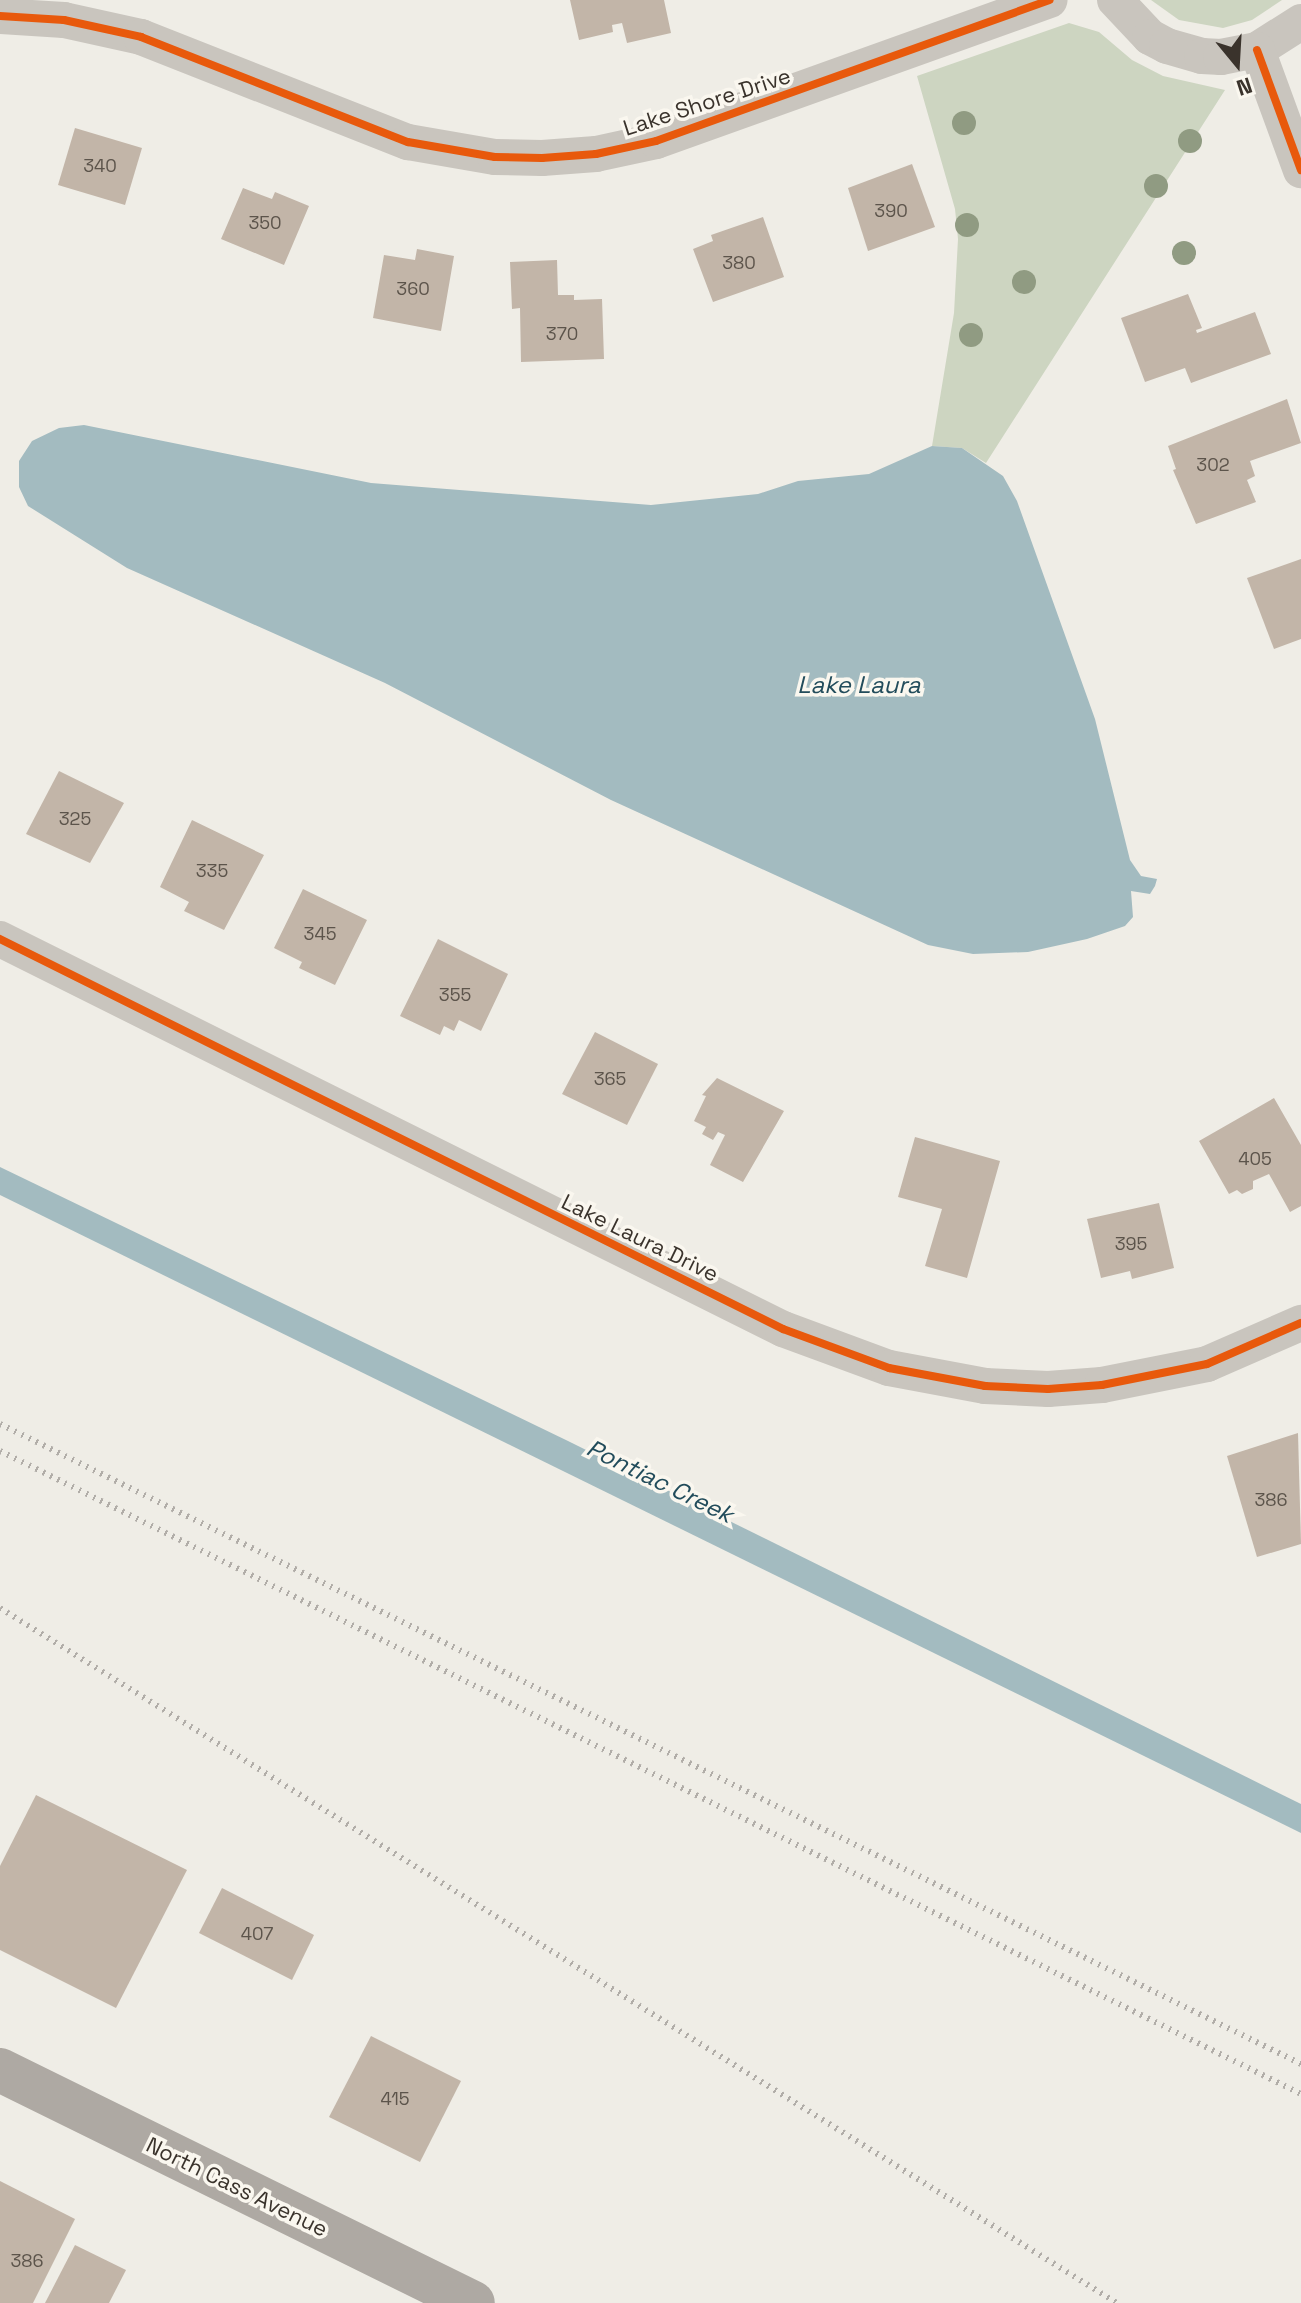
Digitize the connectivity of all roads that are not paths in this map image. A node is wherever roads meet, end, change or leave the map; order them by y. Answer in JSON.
{"nodes":[{"id":1,"x":1049,"y":0,"type":"edge"},
{"id":2,"x":1115,"y":0,"type":"edge"},
{"id":3,"x":0,"y":16,"type":"edge"},
{"id":4,"x":1301,"y":22,"type":"edge"},
{"id":5,"x":1257,"y":50,"type":"junction"},
{"id":6,"x":1301,"y":170,"type":"edge"},
{"id":7,"x":0,"y":939,"type":"edge"},
{"id":8,"x":1301,"y":1323,"type":"edge"},
{"id":9,"x":0,"y":2070,"type":"edge"},
{"id":10,"x":473,"y":2303,"type":"edge"}],
"edges":[{"from":1,"to":3,"type":"street","name":"Lake Shore Drive"},
{"from":2,"to":5,"type":"street"},
{"from":4,"to":5,"type":"street"},
{"from":5,"to":6,"type":"street"},
{"from":7,"to":8,"type":"street","name":"Lake Laura Drive"},
{"from":9,"to":10,"type":"main road","name":"North Cass Avenue"}]}
